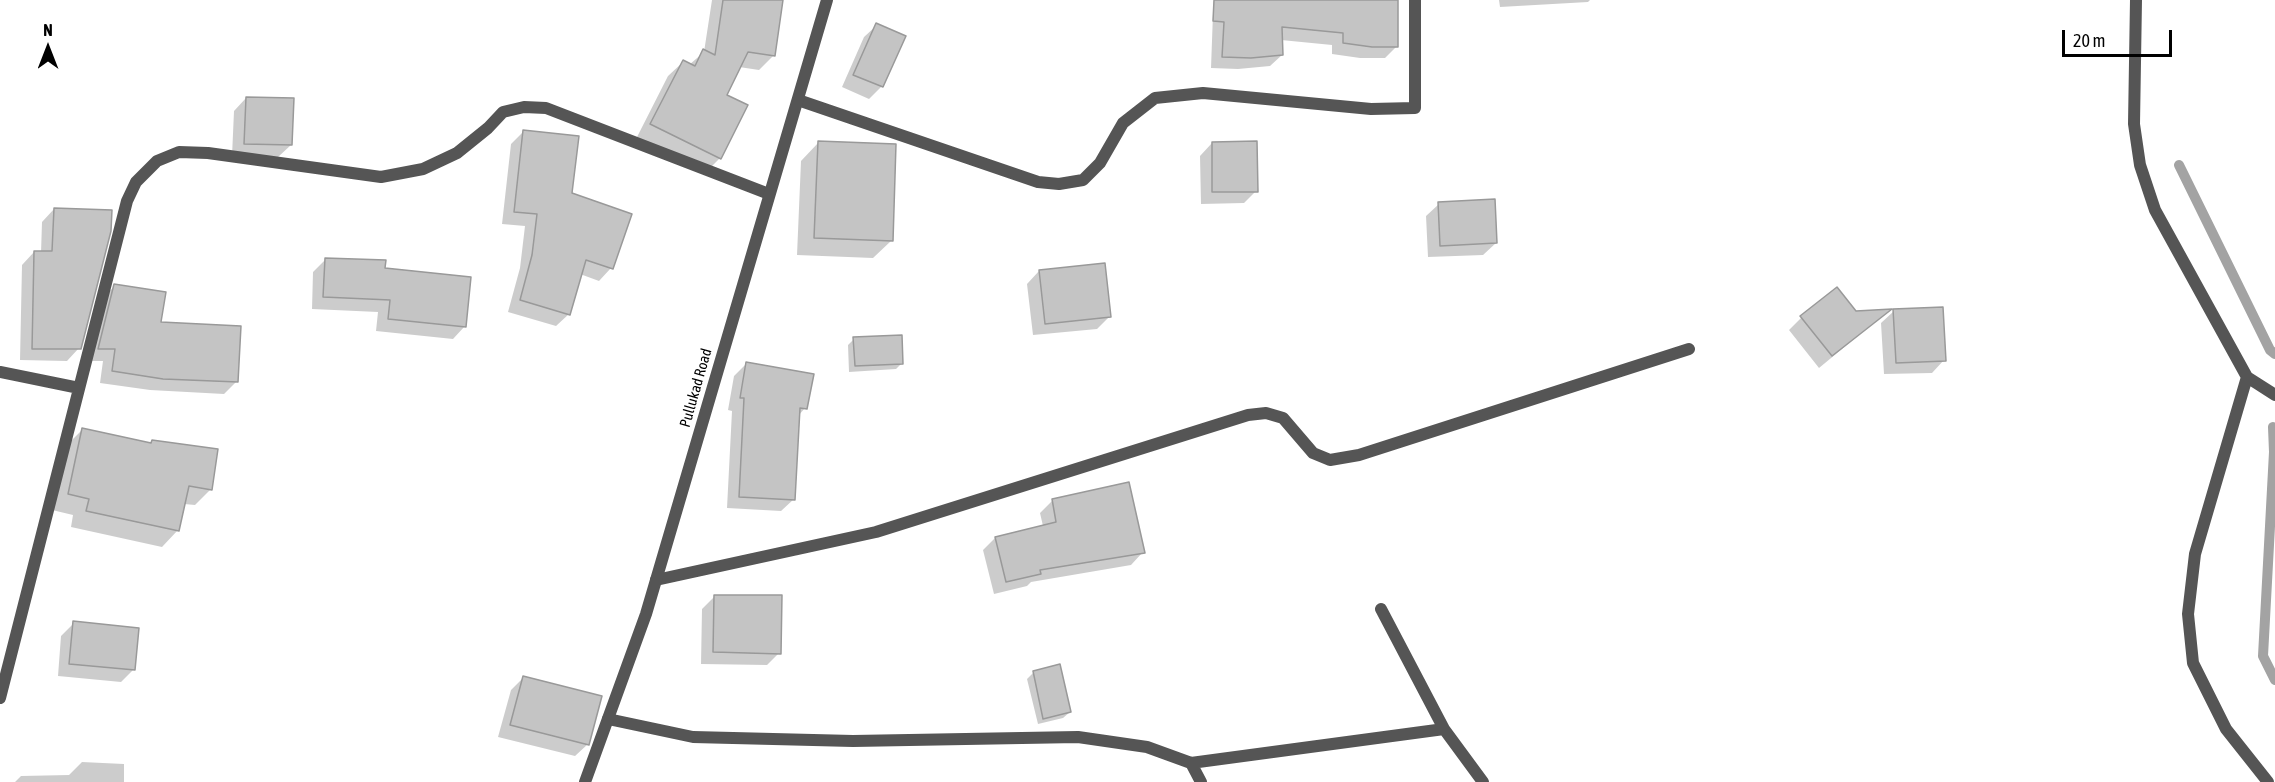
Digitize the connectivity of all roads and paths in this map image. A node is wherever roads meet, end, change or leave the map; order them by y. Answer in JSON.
{"nodes":[{"id":1,"x":826,"y":0,"type":"edge"},
{"id":2,"x":1415,"y":0,"type":"edge"},
{"id":3,"x":2136,"y":0,"type":"edge"},
{"id":4,"x":798,"y":100,"type":"junction"},
{"id":5,"x":770,"y":194,"type":"junction"},
{"id":6,"x":1689,"y":349,"type":"dead end"},
{"id":7,"x":0,"y":372,"type":"edge"},
{"id":8,"x":2247,"y":377,"type":"junction"},
{"id":9,"x":79,"y":388,"type":"junction"},
{"id":10,"x":2275,"y":395,"type":"edge"},
{"id":11,"x":656,"y":580,"type":"junction"},
{"id":12,"x":1381,"y":609,"type":"dead end"},
{"id":13,"x":3,"y":675,"type":"edge"},
{"id":14,"x":0,"y":698,"type":"edge"},
{"id":15,"x":608,"y":719,"type":"junction"},
{"id":16,"x":1444,"y":729,"type":"junction"},
{"id":17,"x":1191,"y":763,"type":"junction"},
{"id":18,"x":585,"y":782,"type":"edge"},
{"id":19,"x":1201,"y":782,"type":"edge"},
{"id":20,"x":1483,"y":782,"type":"edge"},
{"id":21,"x":2268,"y":782,"type":"edge"}],
"edges":[{"from":1,"to":4,"type":"street","name":"Pullukad Road"},
{"from":2,"to":4,"type":"street"},
{"from":3,"to":8,"type":"street"},
{"from":4,"to":5,"type":"street","name":"Pullukad Road"},
{"from":5,"to":9,"type":"street"},
{"from":5,"to":11,"type":"street","name":"Pullukad Road"},
{"from":6,"to":11,"type":"street"},
{"from":7,"to":9,"type":"street"},
{"from":8,"to":10,"type":"street"},
{"from":8,"to":21,"type":"street"},
{"from":9,"to":13,"type":"street"},
{"from":11,"to":15,"type":"street","name":"Pullukad Road"},
{"from":12,"to":16,"type":"street"},
{"from":13,"to":14,"type":"street"},
{"from":15,"to":17,"type":"street"},
{"from":15,"to":18,"type":"street","name":"Pullukad Road"},
{"from":16,"to":17,"type":"street"},
{"from":16,"to":20,"type":"street"},
{"from":17,"to":19,"type":"street"}]}
